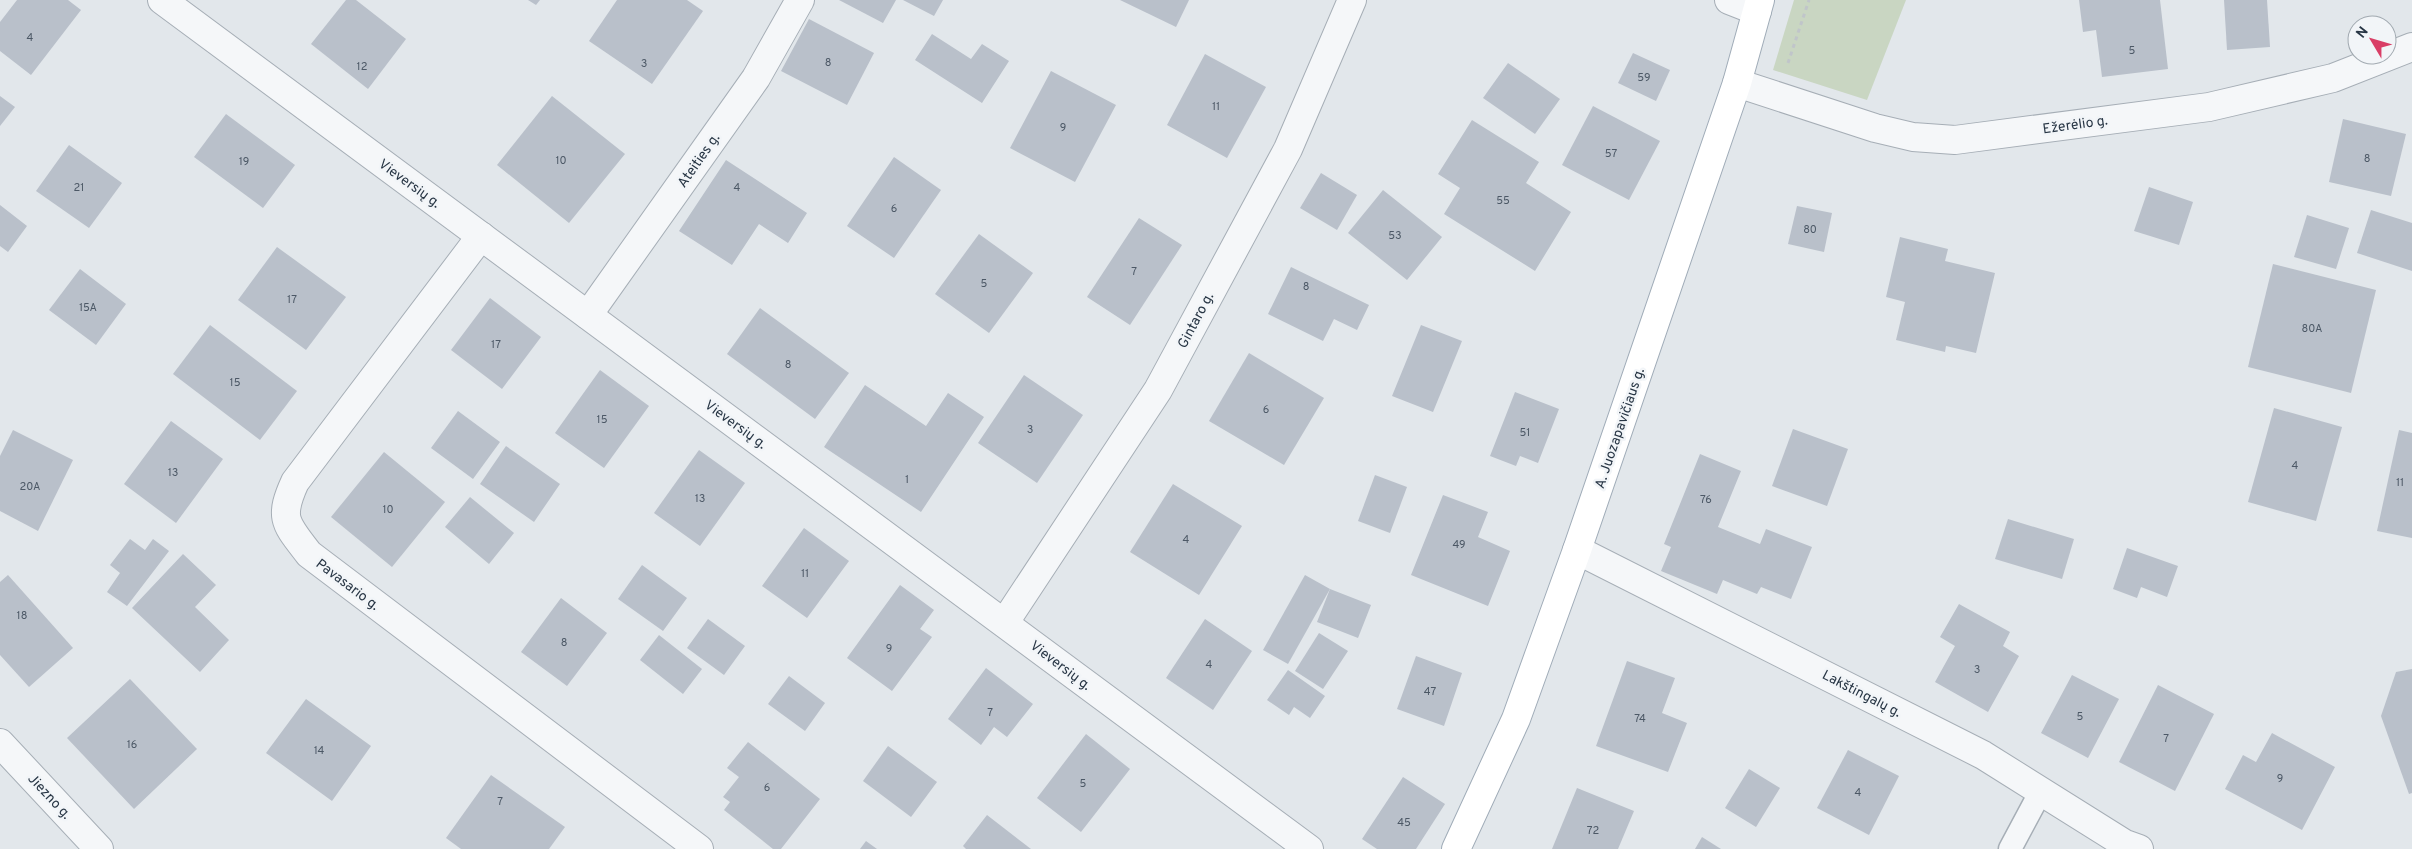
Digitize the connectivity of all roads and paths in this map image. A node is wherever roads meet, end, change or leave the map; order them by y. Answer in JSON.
{"nodes":[{"id":1,"x":162,"y":0,"type":"edge"},
{"id":2,"x":800,"y":0,"type":"edge"},
{"id":3,"x":1352,"y":0,"type":"edge"},
{"id":4,"x":1729,"y":0,"type":"edge"},
{"id":5,"x":1809,"y":0,"type":"edge"},
{"id":6,"x":1758,"y":6,"type":"edge"},
{"id":7,"x":2412,"y":47,"type":"edge"},
{"id":8,"x":1737,"y":83,"type":"junction"},
{"id":9,"x":1777,"y":96,"type":"junction"},
{"id":10,"x":481,"y":236,"type":"junction"},
{"id":11,"x":588,"y":314,"type":"junction"},
{"id":12,"x":1577,"y":550,"type":"junction"},
{"id":13,"x":1005,"y":622,"type":"junction"},
{"id":14,"x":0,"y":743,"type":"edge"},
{"id":15,"x":2041,"y":791,"type":"junction"},
{"id":16,"x":99,"y":849,"type":"edge"},
{"id":17,"x":699,"y":849,"type":"edge"},
{"id":18,"x":1309,"y":849,"type":"edge"},
{"id":19,"x":1456,"y":849,"type":"edge"},
{"id":20,"x":2010,"y":849,"type":"edge"},
{"id":21,"x":2139,"y":849,"type":"edge"}],
"edges":[{"from":1,"to":10,"type":"street","name":"Vieversių g."},
{"from":2,"to":11,"type":"street","name":"Ateities g."},
{"from":3,"to":13,"type":"street","name":"Gintaro g."},
{"from":4,"to":6,"type":"street"},
{"from":5,"to":9,"type":"path"},
{"from":6,"to":8,"type":"main road","name":"A. Juozapavičiaus g."},
{"from":7,"to":9,"type":"street","name":"Ežerėlio g."},
{"from":8,"to":9,"type":"street","name":"Ežerėlio g."},
{"from":8,"to":12,"type":"main road","name":"A. Juozapavičiaus g."},
{"from":10,"to":11,"type":"street","name":"Vieversių g."},
{"from":10,"to":17,"type":"street","name":"Pavasario g."},
{"from":11,"to":13,"type":"street","name":"Vieversių g."},
{"from":12,"to":15,"type":"street","name":"Lakštingalų g."},
{"from":12,"to":19,"type":"main road","name":"A. Juozapavičiaus g."},
{"from":13,"to":18,"type":"street","name":"Vieversių g."},
{"from":14,"to":16,"type":"street","name":"Jiezno g."},
{"from":15,"to":20,"type":"lane"},
{"from":15,"to":21,"type":"street","name":"Lakštingalų g."}]}
